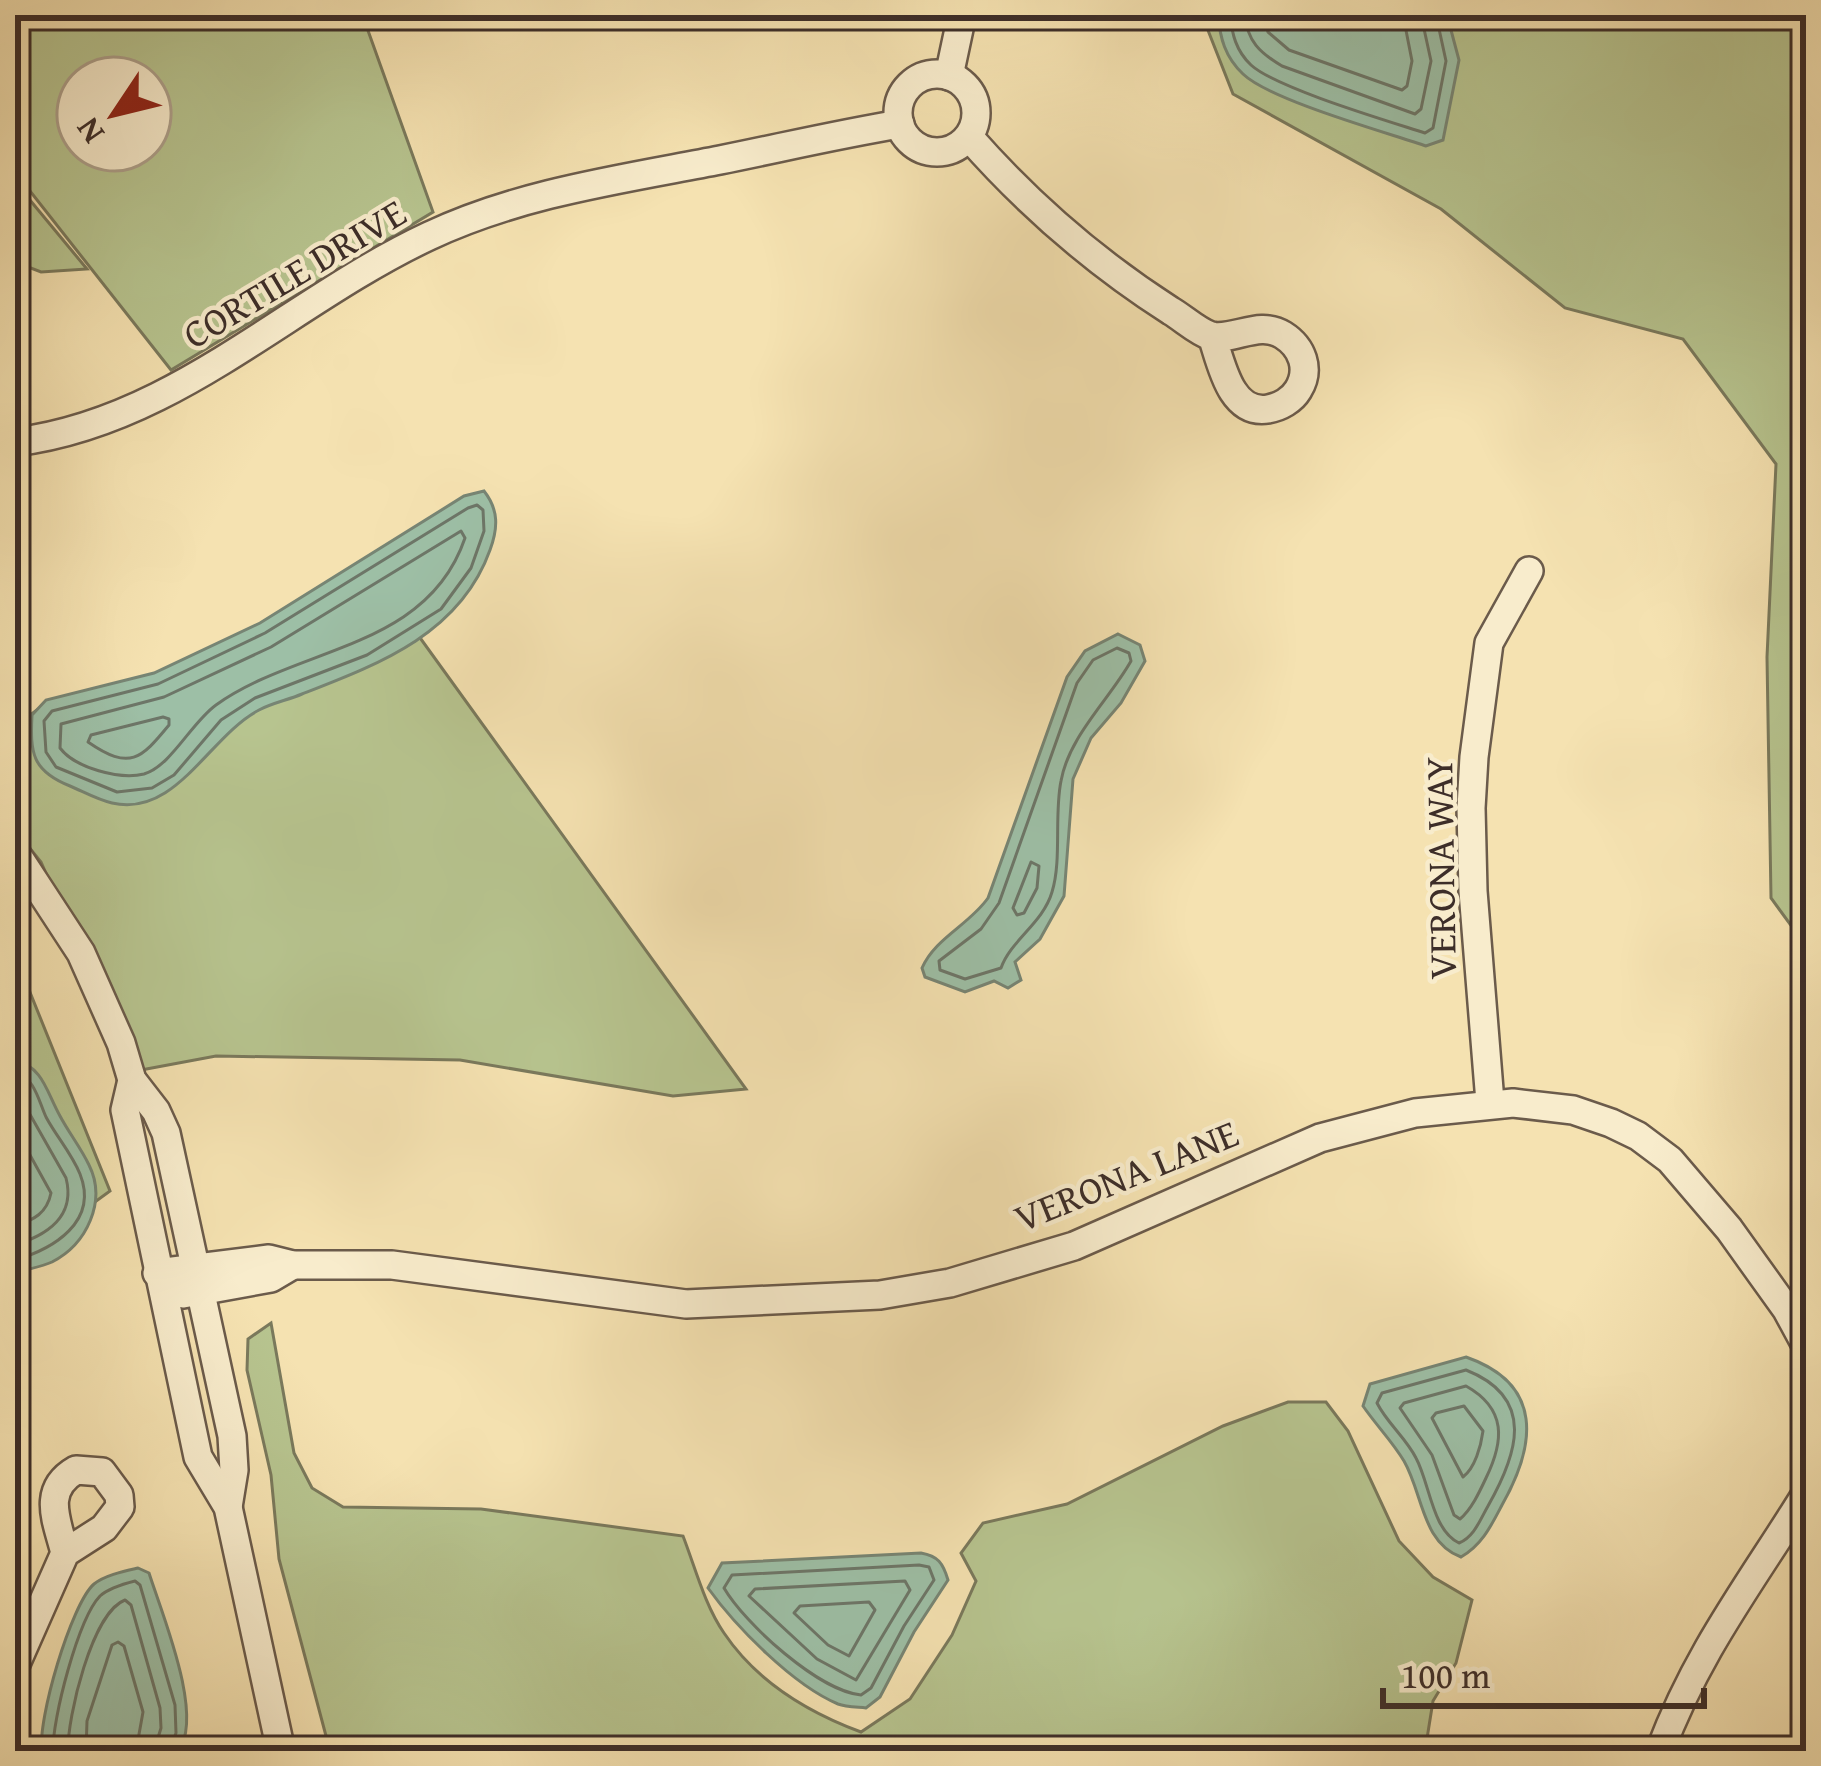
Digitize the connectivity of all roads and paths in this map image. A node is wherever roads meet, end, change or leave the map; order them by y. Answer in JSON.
{"nodes":[{"id":1,"x":962,"y":15,"type":"edge"},
{"id":2,"x":949,"y":76,"type":"junction"},
{"id":3,"x":899,"y":124,"type":"junction"},
{"id":4,"x":969,"y":137,"type":"junction"},
{"id":5,"x":1212,"y":336,"type":"dead end"},
{"id":6,"x":15,"y":442,"type":"edge"},
{"id":7,"x":1529,"y":571,"type":"dead end"},
{"id":8,"x":15,"y":852,"type":"edge"},
{"id":9,"x":132,"y":1080,"type":"junction"},
{"id":10,"x":1490,"y":1102,"type":"junction"},
{"id":11,"x":198,"y":1280,"type":"junction"},
{"id":12,"x":160,"y":1286,"type":"junction"},
{"id":13,"x":1806,"y":1345,"type":"edge"},
{"id":14,"x":1806,"y":1494,"type":"edge"},
{"id":15,"x":228,"y":1507,"type":"junction"},
{"id":16,"x":65,"y":1553,"type":"dead end"},
{"id":17,"x":15,"y":1666,"type":"edge"},
{"id":18,"x":281,"y":1751,"type":"edge"},
{"id":19,"x":1660,"y":1751,"type":"edge"}],
"edges":[{"from":1,"to":2,"type":"street"},
{"from":2,"to":3,"type":"street"},
{"from":2,"to":4,"type":"street"},
{"from":3,"to":4,"type":"street"},
{"from":3,"to":6,"type":"street","name":"CORTILE DRIVE"},
{"from":4,"to":5,"type":"street"},
{"from":7,"to":10,"type":"street","name":"VERONA WAY"},
{"from":8,"to":9,"type":"street"},
{"from":9,"to":11,"type":"street"},
{"from":9,"to":12,"type":"street"},
{"from":10,"to":11,"type":"street","name":"VERONA LANE"},
{"from":10,"to":13,"type":"street","name":"VERONA LANE"},
{"from":11,"to":12,"type":"street","name":"VERONA LANE"},
{"from":11,"to":15,"type":"street"},
{"from":12,"to":15,"type":"street"},
{"from":14,"to":19,"type":"street"},
{"from":15,"to":18,"type":"street"},
{"from":16,"to":17,"type":"street"}]}
